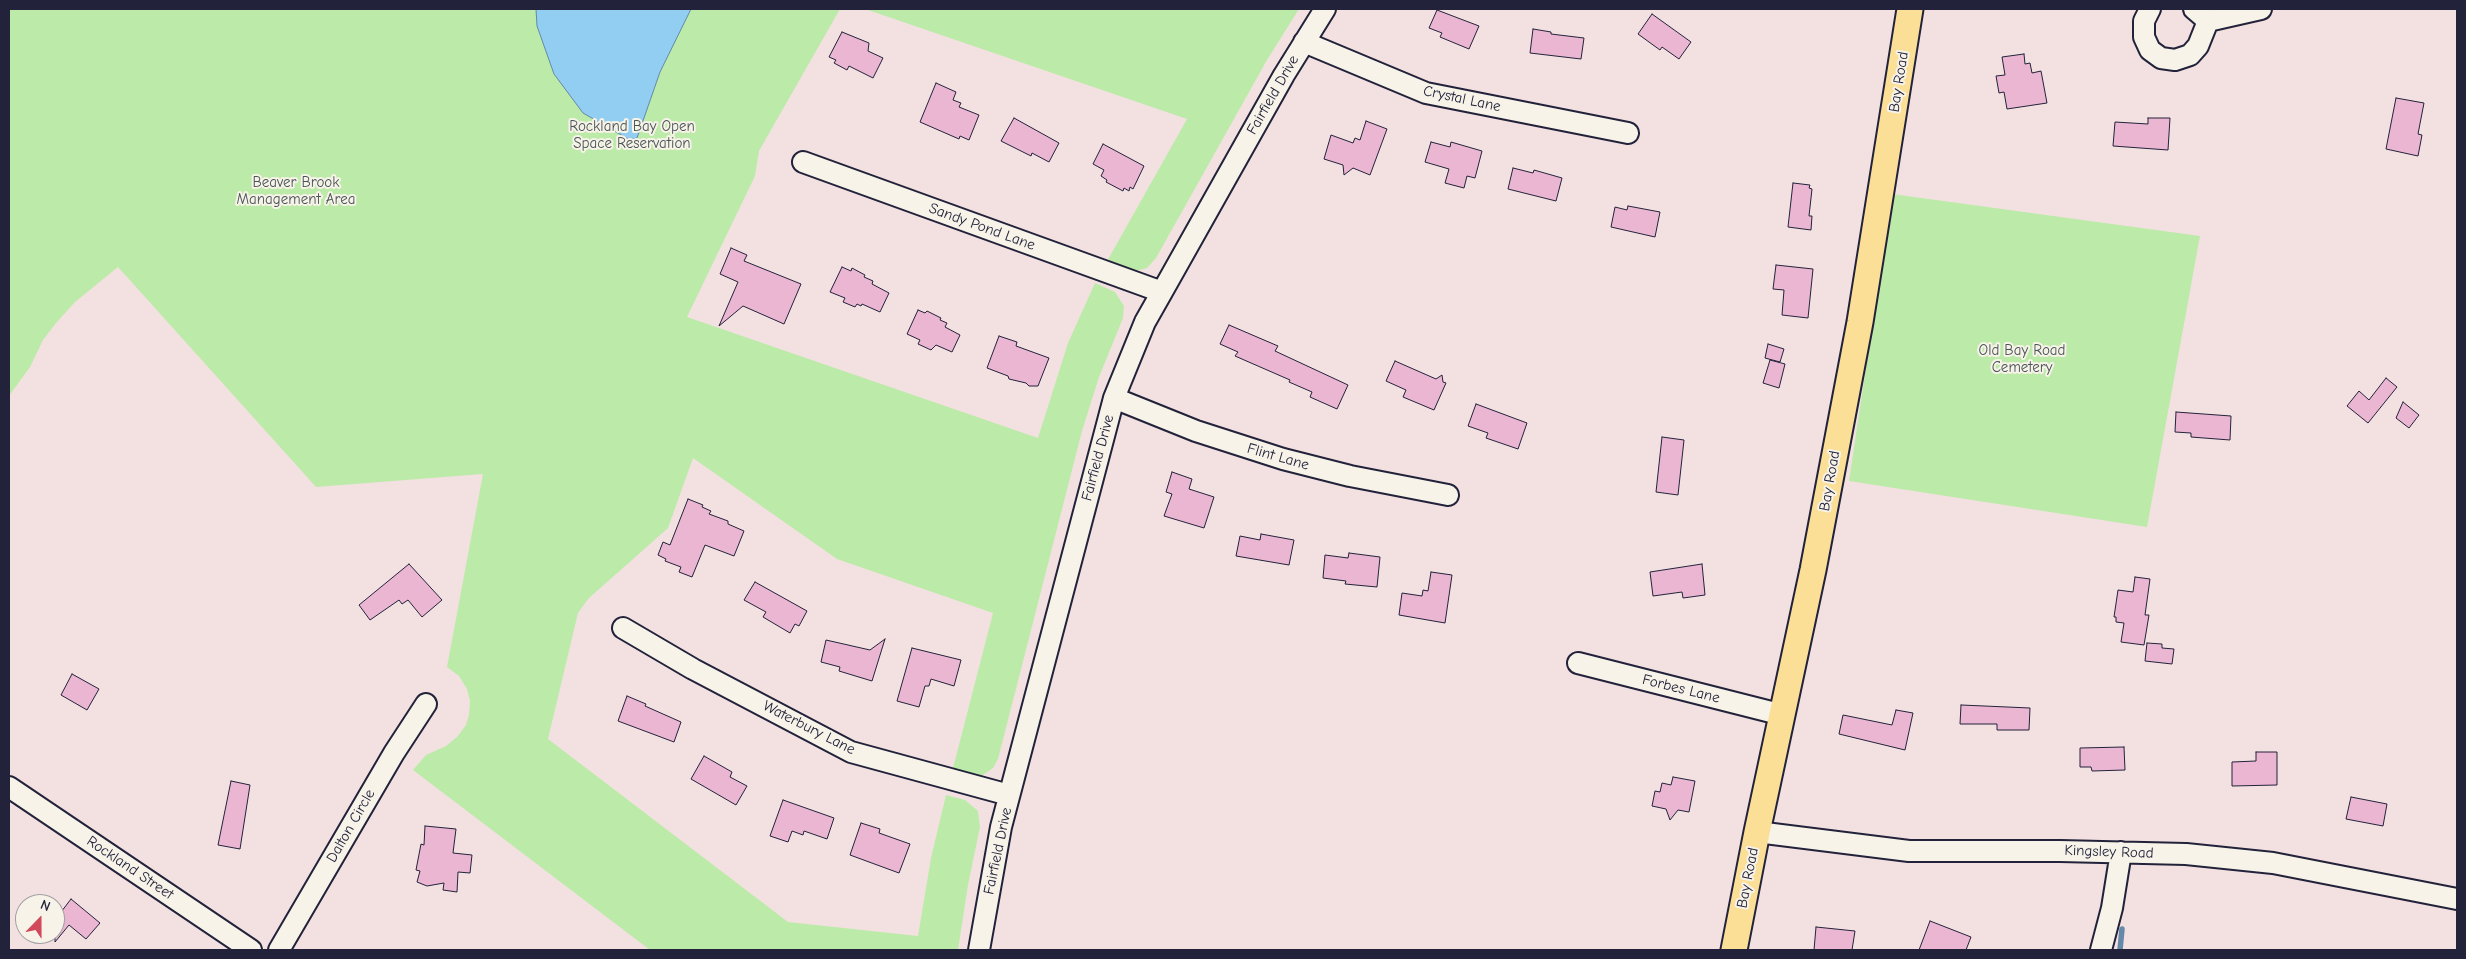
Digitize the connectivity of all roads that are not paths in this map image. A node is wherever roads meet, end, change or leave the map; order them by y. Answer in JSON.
{"nodes":[{"id":1,"x":1325,"y":9,"type":"edge"},
{"id":2,"x":1910,"y":9,"type":"edge"},
{"id":3,"x":2150,"y":9,"type":"edge"},
{"id":4,"x":2261,"y":9,"type":"edge"},
{"id":5,"x":2201,"y":15,"type":"edge"},
{"id":6,"x":1304,"y":42,"type":"junction"},
{"id":7,"x":1628,"y":133,"type":"dead end"},
{"id":8,"x":803,"y":162,"type":"dead end"},
{"id":9,"x":1162,"y":292,"type":"junction"},
{"id":10,"x":1114,"y":398,"type":"junction"},
{"id":11,"x":1448,"y":494,"type":"dead end"},
{"id":12,"x":623,"y":628,"type":"dead end"},
{"id":13,"x":1578,"y":663,"type":"dead end"},
{"id":14,"x":426,"y":704,"type":"dead end"},
{"id":15,"x":1783,"y":715,"type":"junction"},
{"id":16,"x":9,"y":787,"type":"edge"},
{"id":17,"x":1010,"y":795,"type":"junction"},
{"id":18,"x":1757,"y":832,"type":"junction"},
{"id":19,"x":2121,"y":852,"type":"junction"},
{"id":20,"x":2457,"y":899,"type":"edge"},
{"id":21,"x":251,"y":950,"type":"edge"},
{"id":22,"x":279,"y":950,"type":"edge"},
{"id":23,"x":979,"y":950,"type":"edge"},
{"id":24,"x":1734,"y":950,"type":"edge"},
{"id":25,"x":2101,"y":950,"type":"edge"}],
"edges":[{"from":1,"to":6,"type":"street","name":"Fairfield Drive"},
{"from":2,"to":15,"type":"main road","name":"Bay Road"},
{"from":3,"to":5,"type":"street"},
{"from":4,"to":5,"type":"street"},
{"from":6,"to":7,"type":"street","name":"Crystal Lane"},
{"from":6,"to":9,"type":"street","name":"Fairfield Drive"},
{"from":8,"to":9,"type":"street","name":"Sandy Pond Lane"},
{"from":9,"to":10,"type":"street","name":"Fairfield Drive"},
{"from":10,"to":11,"type":"street","name":"Flint Lane"},
{"from":10,"to":17,"type":"street","name":"Fairfield Drive"},
{"from":12,"to":17,"type":"street","name":"Waterbury Lane"},
{"from":13,"to":15,"type":"street","name":"Forbes Lane"},
{"from":14,"to":22,"type":"street","name":"Dalton Circle"},
{"from":15,"to":18,"type":"main road","name":"Bay Road"},
{"from":16,"to":21,"type":"street","name":"Rockland Street"},
{"from":17,"to":23,"type":"street","name":"Fairfield Drive"},
{"from":18,"to":19,"type":"street","name":"Kingsley Road"},
{"from":18,"to":24,"type":"main road","name":"Bay Road"},
{"from":19,"to":20,"type":"street","name":"Kingsley Road"},
{"from":19,"to":25,"type":"street"}]}
